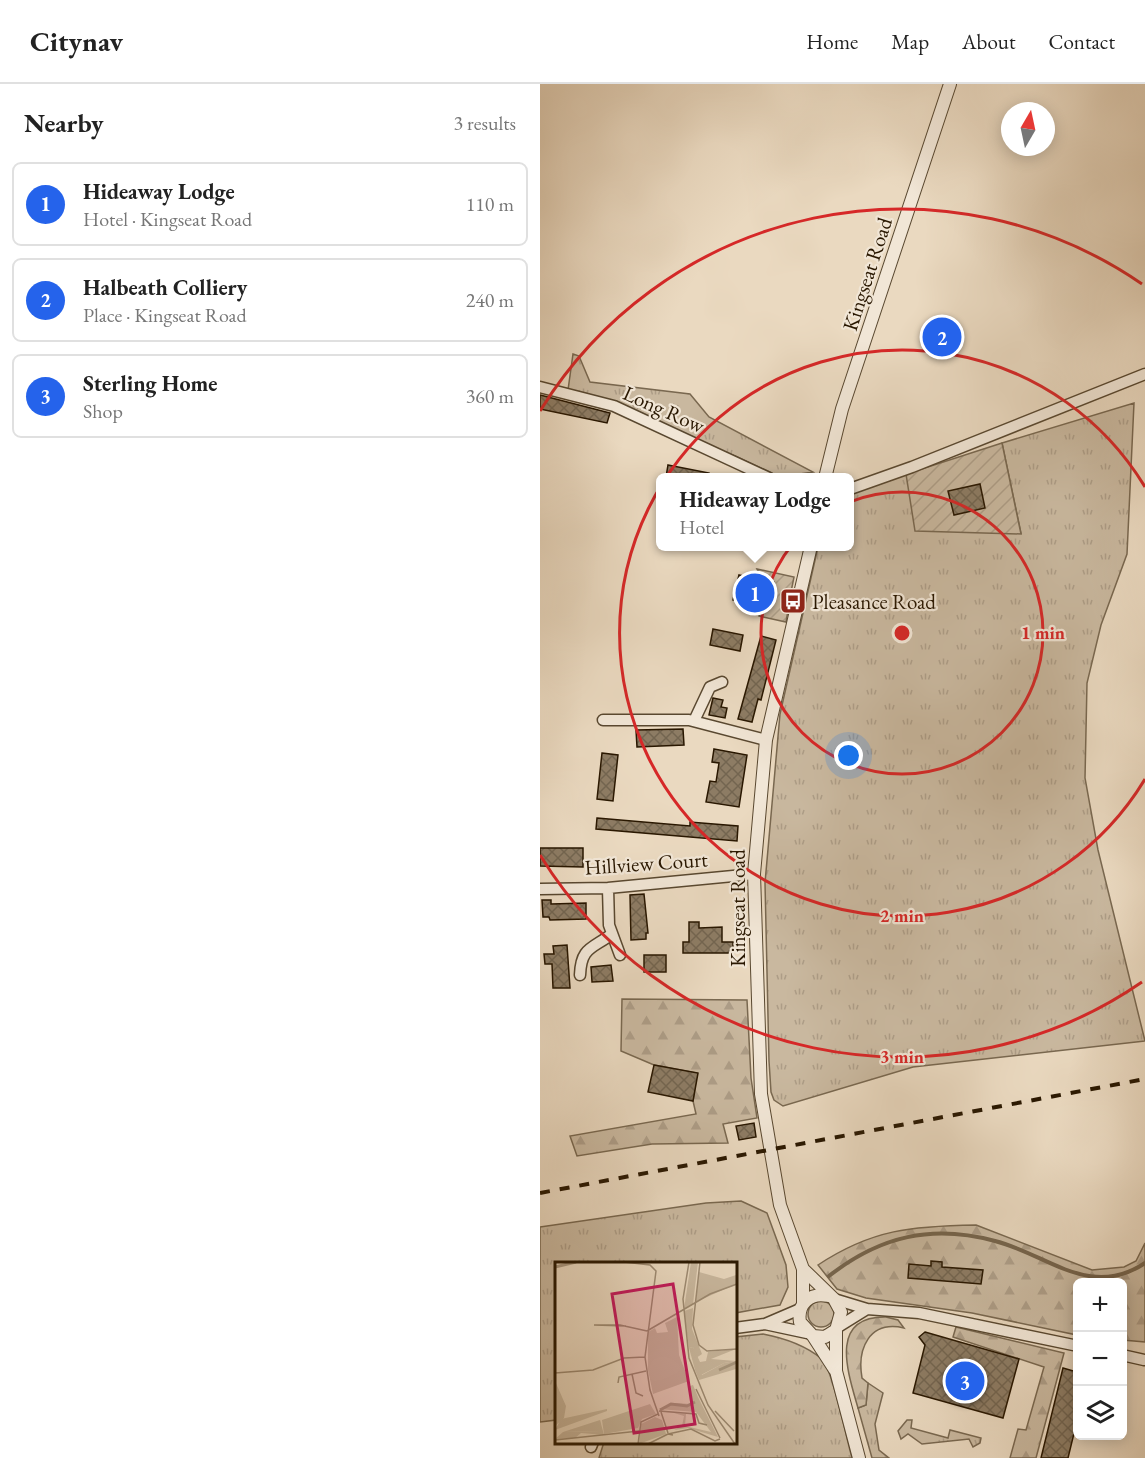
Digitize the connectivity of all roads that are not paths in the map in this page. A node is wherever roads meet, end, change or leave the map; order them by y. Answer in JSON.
{"nodes":[{"id":1,"x":950,"y":84,"type":"edge"},
{"id":2,"x":1145,"y":374,"type":"edge"},
{"id":3,"x":540,"y":387,"type":"edge"},
{"id":4,"x":760,"y":473,"type":"edge"},
{"id":5,"x":826,"y":473,"type":"edge"},
{"id":6,"x":854,"y":487,"type":"edge"},
{"id":7,"x":810,"y":551,"type":"edge"},
{"id":8,"x":722,"y":682,"type":"dead end"},
{"id":9,"x":603,"y":720,"type":"dead end"},
{"id":10,"x":694,"y":721,"type":"junction"},
{"id":11,"x":766,"y":740,"type":"junction"},
{"id":12,"x":754,"y":874,"type":"junction"},
{"id":13,"x":608,"y":888,"type":"junction"},
{"id":14,"x":540,"y":889,"type":"edge"},
{"id":15,"x":612,"y":933,"type":"junction"},
{"id":16,"x":620,"y":955,"type":"dead end"},
{"id":17,"x":580,"y":975,"type":"dead end"},
{"id":18,"x":802,"y":1269,"type":"junction"},
{"id":19,"x":831,"y":1298,"type":"junction"},
{"id":20,"x":801,"y":1306,"type":"junction"},
{"id":21,"x":867,"y":1309,"type":"junction"},
{"id":22,"x":765,"y":1324,"type":"junction"},
{"id":23,"x":736,"y":1328,"type":"edge"},
{"id":24,"x":837,"y":1329,"type":"junction"},
{"id":25,"x":810,"y":1334,"type":"junction"},
{"id":26,"x":1073,"y":1345,"type":"edge"},
{"id":27,"x":1127,"y":1356,"type":"edge"},
{"id":28,"x":1144,"y":1360,"type":"edge"},
{"id":29,"x":836,"y":1371,"type":"junction"},
{"id":30,"x":859,"y":1458,"type":"edge"}],
"edges":[{"from":1,"to":5,"type":"street","name":"Kingseat Road"},
{"from":2,"to":6,"type":"street"},
{"from":3,"to":4,"type":"street","name":"Long Row"},
{"from":7,"to":11,"type":"street","name":"Kingseat Road"},
{"from":8,"to":10,"type":"street"},
{"from":9,"to":10,"type":"street"},
{"from":10,"to":11,"type":"street"},
{"from":11,"to":12,"type":"street","name":"Kingseat Road"},
{"from":12,"to":13,"type":"street","name":"Hillview Court"},
{"from":12,"to":18,"type":"street","name":"Kingseat Road"},
{"from":13,"to":14,"type":"street","name":"Hillview Court"},
{"from":13,"to":15,"type":"street"},
{"from":15,"to":16,"type":"street"},
{"from":15,"to":17,"type":"street"},
{"from":18,"to":19,"type":"street","name":"Kingseat Road"},
{"from":18,"to":20,"type":"street","name":"Kingseat Road"},
{"from":19,"to":20,"type":"street"},
{"from":19,"to":21,"type":"street"},
{"from":19,"to":24,"type":"street","name":"Kingseat Road"},
{"from":20,"to":22,"type":"street"},
{"from":20,"to":25,"type":"street","name":"Kingseat Road"},
{"from":21,"to":24,"type":"street"},
{"from":21,"to":26,"type":"street"},
{"from":22,"to":23,"type":"street"},
{"from":22,"to":25,"type":"street"},
{"from":24,"to":25,"type":"street"},
{"from":24,"to":29,"type":"street","name":"Kingseat Road"},
{"from":25,"to":29,"type":"street","name":"Kingseat Road"},
{"from":27,"to":28,"type":"street"},
{"from":29,"to":30,"type":"street","name":"Kingseat Road"}]}
